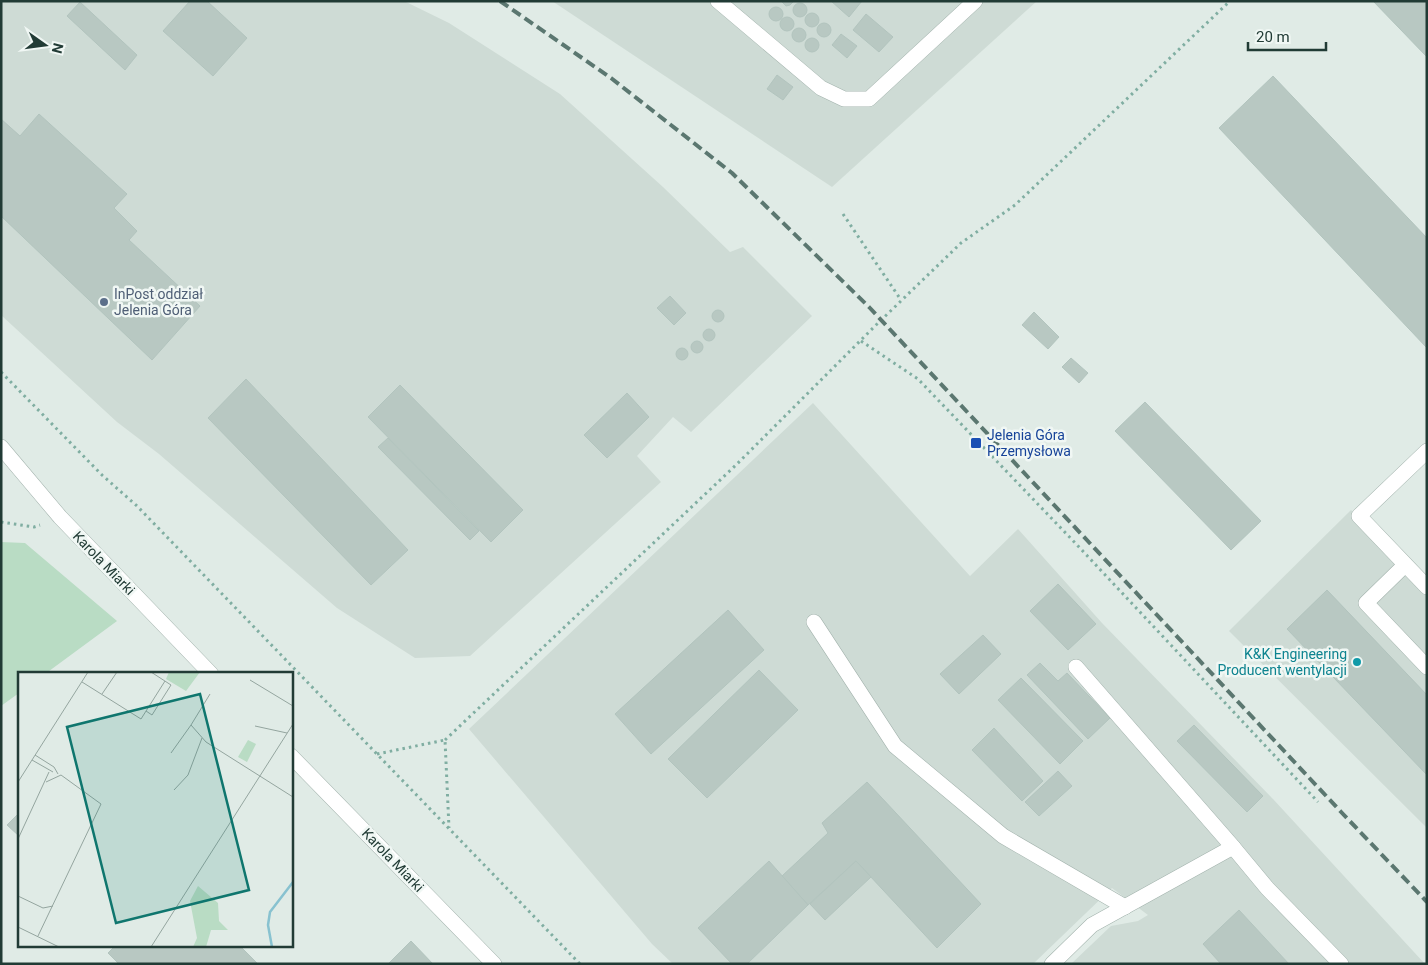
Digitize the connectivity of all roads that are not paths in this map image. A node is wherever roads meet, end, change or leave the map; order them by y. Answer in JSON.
{"nodes":[{"id":1,"x":718,"y":1,"type":"edge"},
{"id":2,"x":975,"y":1,"type":"edge"},
{"id":3,"x":1,"y":447,"type":"edge"},
{"id":4,"x":1427,"y":451,"type":"edge"},
{"id":5,"x":1406,"y":565,"type":"junction"},
{"id":6,"x":1427,"y":587,"type":"edge"},
{"id":7,"x":814,"y":622,"type":"dead end"},
{"id":8,"x":1076,"y":667,"type":"dead end"},
{"id":9,"x":1427,"y":667,"type":"edge"},
{"id":10,"x":209,"y":672,"type":"edge"},
{"id":11,"x":292,"y":757,"type":"edge"},
{"id":12,"x":1233,"y":847,"type":"junction"},
{"id":13,"x":1125,"y":907,"type":"junction"},
{"id":14,"x":494,"y":964,"type":"edge"},
{"id":15,"x":1052,"y":964,"type":"edge"},
{"id":16,"x":1341,"y":964,"type":"edge"}],
"edges":[{"from":1,"to":2,"type":"street"},
{"from":3,"to":10,"type":"street","name":"Karola Miarki"},
{"from":4,"to":5,"type":"street"},
{"from":5,"to":6,"type":"street"},
{"from":5,"to":9,"type":"street"},
{"from":7,"to":13,"type":"street"},
{"from":8,"to":12,"type":"street"},
{"from":11,"to":14,"type":"street","name":"Karola Miarki"},
{"from":12,"to":13,"type":"street"},
{"from":12,"to":16,"type":"street"},
{"from":13,"to":15,"type":"street"}]}
